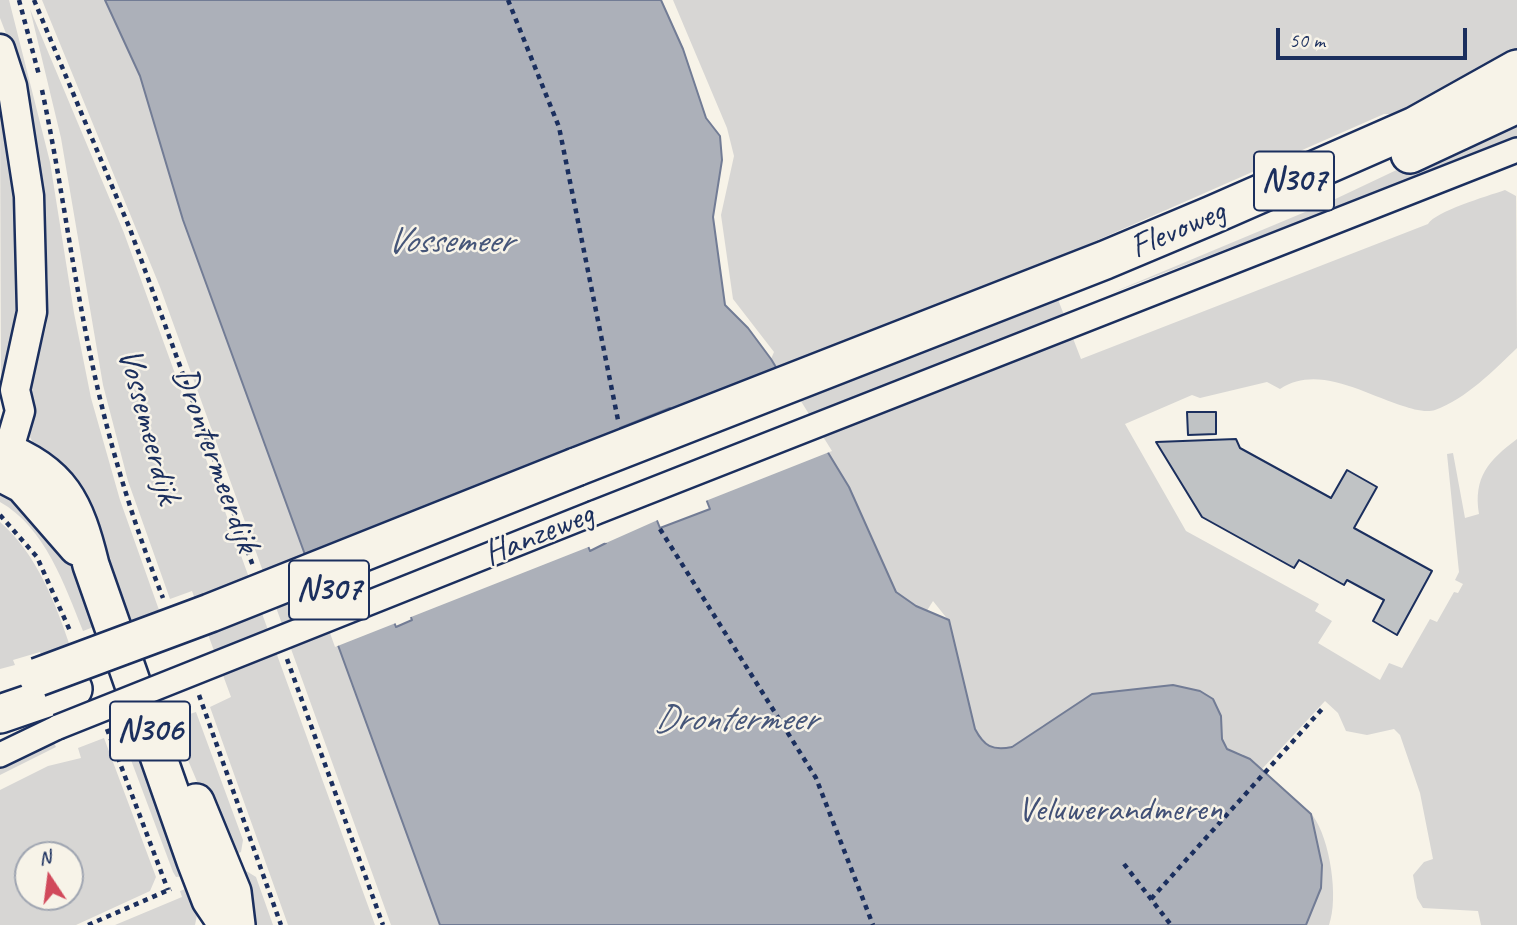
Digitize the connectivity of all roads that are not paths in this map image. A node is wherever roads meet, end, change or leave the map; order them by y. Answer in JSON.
{"nodes":[{"id":1,"x":0,"y":49,"type":"edge"},
{"id":2,"x":1517,"y":68,"type":"edge"},
{"id":3,"x":1517,"y":104,"type":"edge"},
{"id":4,"x":1517,"y":150,"type":"edge"},
{"id":5,"x":1072,"y":297,"type":"junction"},
{"id":6,"x":8,"y":398,"type":"edge"},
{"id":7,"x":2,"y":458,"type":"edge"},
{"id":8,"x":105,"y":601,"type":"junction"},
{"id":9,"x":0,"y":691,"type":"edge"},
{"id":10,"x":48,"y":701,"type":"junction"},
{"id":11,"x":0,"y":714,"type":"edge"},
{"id":12,"x":0,"y":755,"type":"edge"},
{"id":13,"x":227,"y":925,"type":"edge"},
{"id":14,"x":237,"y":925,"type":"edge"}],
"edges":[{"from":1,"to":6,"type":"street"},
{"from":2,"to":5,"type":"highway","name":"Flevoweg","number":"N307"},
{"from":3,"to":5,"type":"highway","name":"Flevoweg","number":"N307"},
{"from":4,"to":5,"type":"street","name":"Flevoweg"},
{"from":5,"to":10,"type":"street","name":"Hanzeweg","bridge":true},
{"from":5,"to":10,"type":"highway","name":"Hanzeweg","number":"N307","bridge":true},
{"from":6,"to":7,"type":"street"},
{"from":7,"to":8,"type":"main road","number":"N306"},
{"from":8,"to":13,"type":"main road","number":"N306"},
{"from":8,"to":14,"type":"main road","number":"N306"},
{"from":9,"to":10,"type":"highway","name":"Hanzeweg","number":"N307"},
{"from":10,"to":11,"type":"highway","name":"Hanzeweg","number":"N307"},
{"from":10,"to":12,"type":"street","name":"Hanzeweg"}]}
